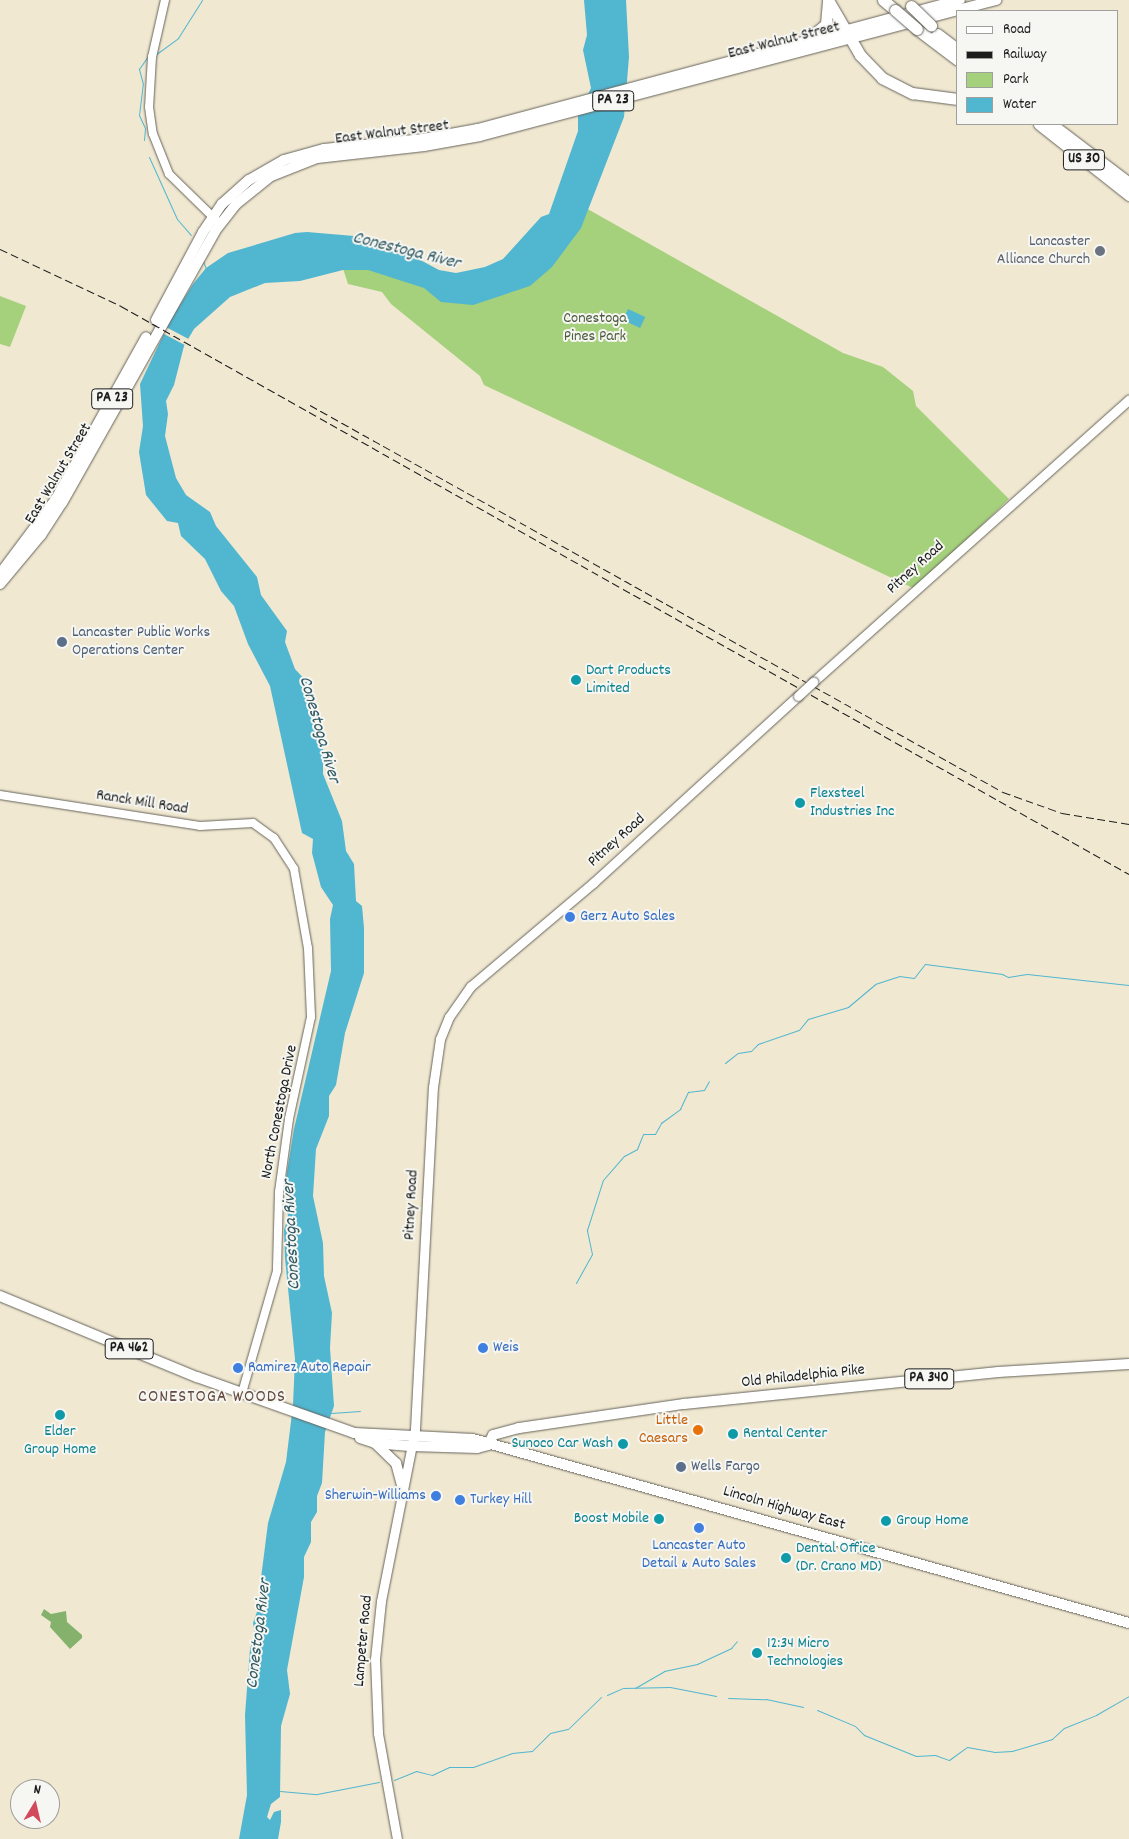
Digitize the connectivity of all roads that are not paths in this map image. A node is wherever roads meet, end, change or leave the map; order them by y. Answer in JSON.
{"nodes":[{"id":1,"x":165,"y":0,"type":"edge"},
{"id":2,"x":828,"y":0,"type":"edge"},
{"id":3,"x":883,"y":0,"type":"edge"},
{"id":4,"x":960,"y":0,"type":"edge"},
{"id":5,"x":996,"y":0,"type":"edge"},
{"id":6,"x":902,"y":5,"type":"edge"},
{"id":7,"x":925,"y":27,"type":"junction"},
{"id":8,"x":848,"y":35,"type":"junction"},
{"id":9,"x":806,"y":41,"type":"junction"},
{"id":10,"x":956,"y":49,"type":"edge"},
{"id":11,"x":956,"y":58,"type":"edge"},
{"id":12,"x":709,"y":71,"type":"junction"},
{"id":13,"x":956,"y":99,"type":"edge"},
{"id":14,"x":1029,"y":125,"type":"edge"},
{"id":15,"x":1040,"y":125,"type":"edge"},
{"id":16,"x":1052,"y":125,"type":"edge"},
{"id":17,"x":1113,"y":182,"type":"junction"},
{"id":18,"x":1129,"y":183,"type":"edge"},
{"id":19,"x":1129,"y":195,"type":"edge"},
{"id":20,"x":216,"y":220,"type":"junction"},
{"id":21,"x":1129,"y":399,"type":"edge"},
{"id":22,"x":0,"y":574,"type":"edge"},
{"id":23,"x":0,"y":584,"type":"edge"},
{"id":24,"x":0,"y":795,"type":"edge"},
{"id":25,"x":274,"y":838,"type":"joint"},
{"id":26,"x":0,"y":1296,"type":"edge"},
{"id":27,"x":1129,"y":1364,"type":"edge"},
{"id":28,"x":242,"y":1393,"type":"junction"},
{"id":29,"x":354,"y":1433,"type":"junction"},
{"id":30,"x":412,"y":1442,"type":"junction"},
{"id":31,"x":375,"y":1443,"type":"junction"},
{"id":32,"x":488,"y":1445,"type":"junction"},
{"id":33,"x":403,"y":1490,"type":"junction"},
{"id":34,"x":1129,"y":1623,"type":"edge"},
{"id":35,"x":397,"y":1839,"type":"edge"}],
"edges":[{"from":1,"to":20,"type":"street"},
{"from":2,"to":8,"type":"highway"},
{"from":2,"to":9,"type":"highway","number":"PA 23"},
{"from":3,"to":6,"type":"highway"},
{"from":4,"to":8,"type":"main road","name":"East Walnut Street"},
{"from":5,"to":8,"type":"main road","name":"East Walnut Street","number":"PA 23"},
{"from":6,"to":7,"type":"highway"},
{"from":7,"to":10,"type":"highway"},
{"from":7,"to":11,"type":"highway"},
{"from":8,"to":9,"type":"main road","name":"East Walnut Street"},
{"from":8,"to":12,"type":"main road","name":"East Walnut Street","number":"PA 23"},
{"from":8,"to":13,"type":"highway"},
{"from":9,"to":12,"type":"main road","name":"East Walnut Street","number":"PA 23"},
{"from":12,"to":20,"type":"main road","name":"East Walnut Street","number":"PA 23"},
{"from":14,"to":17,"type":"highway"},
{"from":15,"to":17,"type":"highway","number":"US 30"},
{"from":16,"to":18,"type":"highway","number":"US 30"},
{"from":17,"to":19,"type":"highway","number":"US 30"},
{"from":20,"to":22,"type":"main road","name":"East Walnut Street","number":"PA 23"},
{"from":20,"to":23,"type":"main road","name":"East Walnut Street","number":"PA 23"},
{"from":21,"to":30,"type":"main road","name":"Pitney Road","bridge":true},
{"from":24,"to":25,"type":"street","name":"Ranck Mill Road"},
{"from":25,"to":28,"type":"street","name":"North Conestoga Drive"},
{"from":26,"to":28,"type":"main road","number":"PA 462"},
{"from":27,"to":32,"type":"main road","name":"Old Philadelphia Pike","number":"PA 340"},
{"from":28,"to":29,"type":"main road","number":"PA 462"},
{"from":29,"to":30,"type":"main road","name":"Lincoln Highway East","number":"PA 462"},
{"from":29,"to":31,"type":"main road","name":"Lincoln Highway East","number":"PA 462"},
{"from":30,"to":31,"type":"main road","name":"Lincoln Highway East","number":"PA 462"},
{"from":30,"to":32,"type":"main road","name":"Lincoln Highway East","number":"PA 462"},
{"from":30,"to":33,"type":"main road","name":"Lampeter Road"},
{"from":31,"to":33,"type":"main road"},
{"from":32,"to":34,"type":"main road","name":"Lincoln Highway East","number":"PA 462"},
{"from":33,"to":35,"type":"main road","name":"Lampeter Road"}]}
